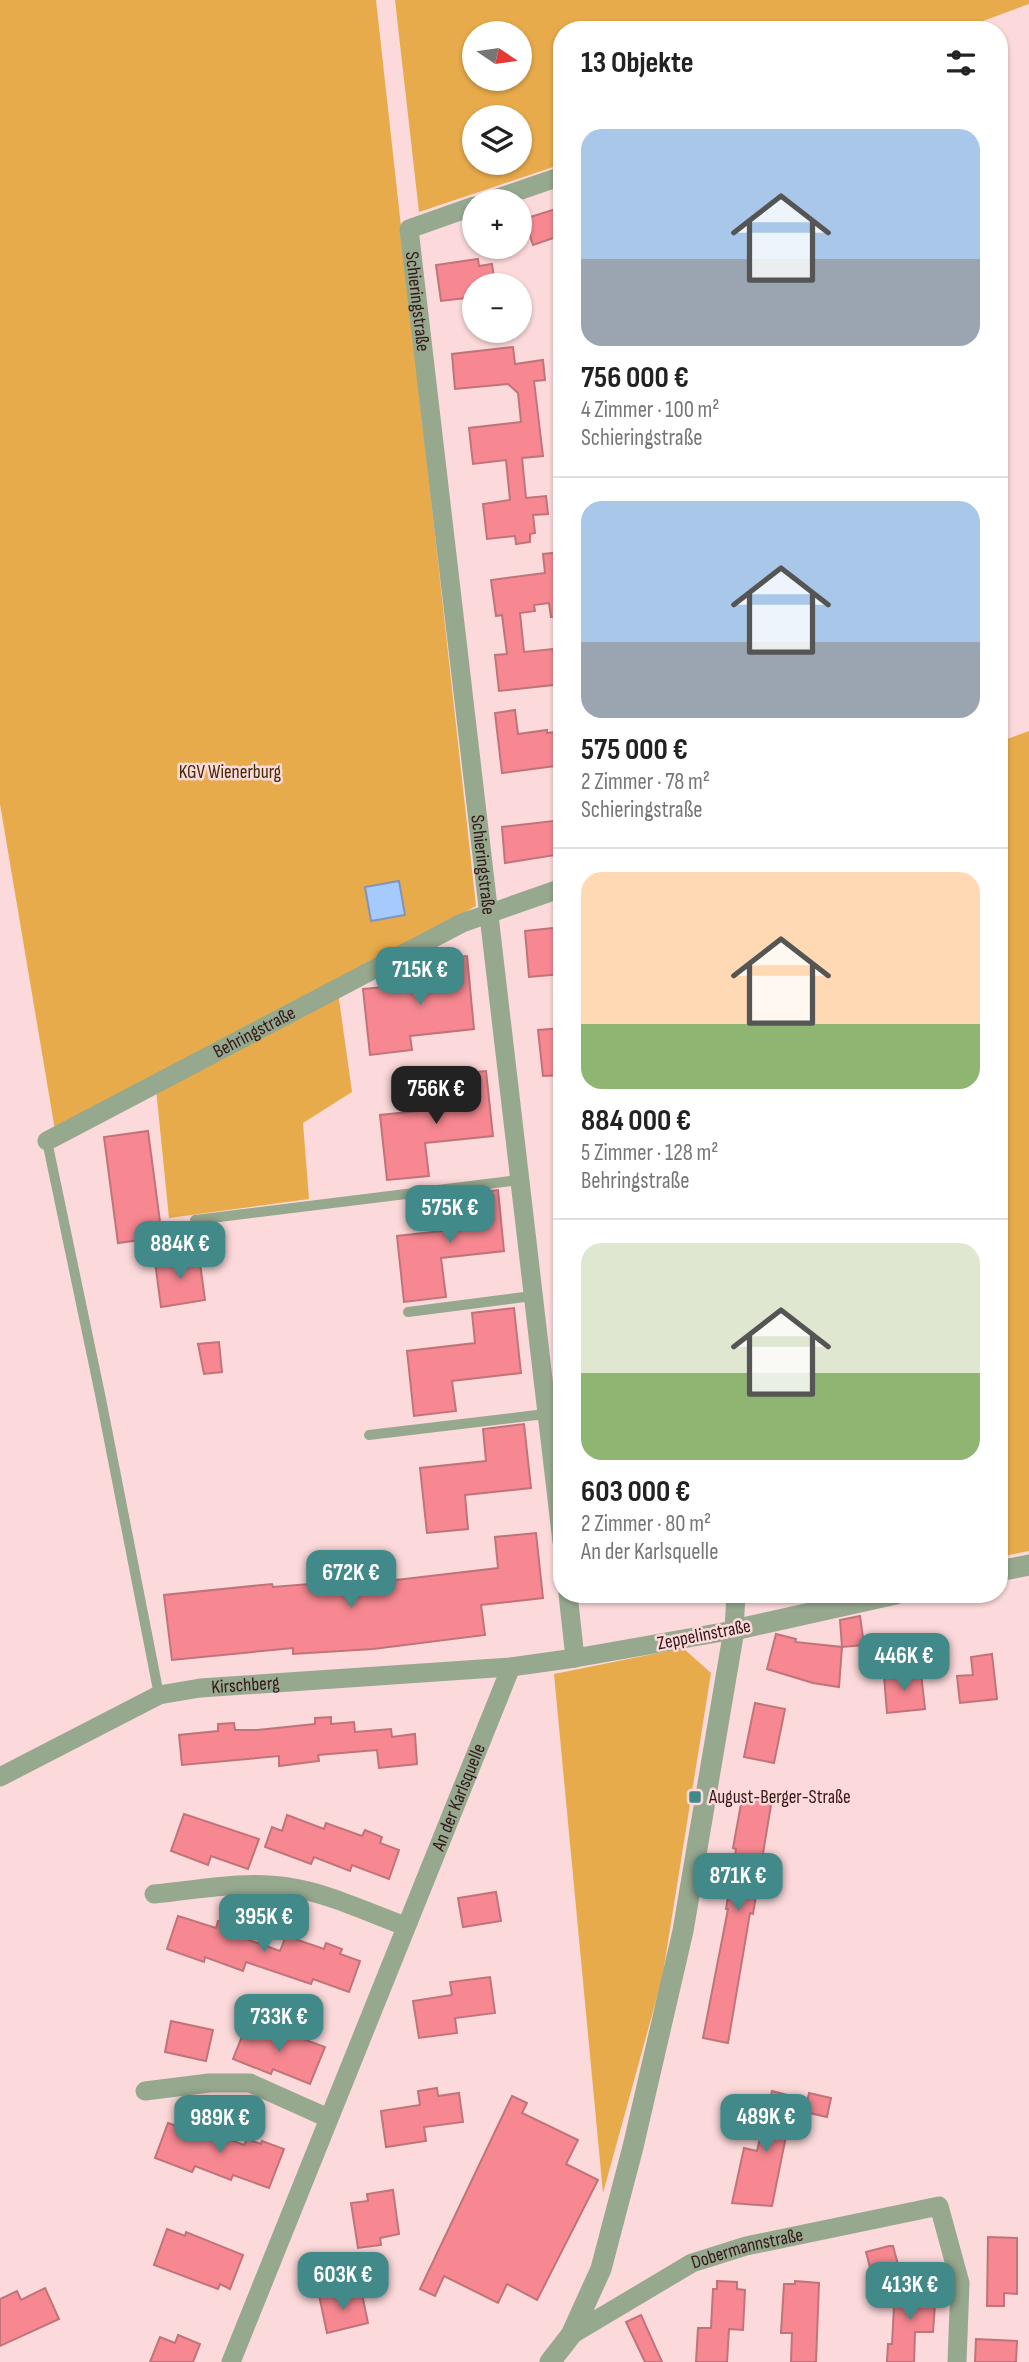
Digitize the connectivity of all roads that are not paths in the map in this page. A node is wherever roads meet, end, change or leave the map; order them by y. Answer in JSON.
{"nodes":[{"id":1,"x":553,"y":179,"type":"edge"},
{"id":2,"x":524,"y":189,"type":"edge"},
{"id":3,"x":462,"y":210,"type":"edge"},
{"id":4,"x":553,"y":891,"type":"edge"},
{"id":5,"x":489,"y":914,"type":"junction"},
{"id":6,"x":47,"y":1141,"type":"joint"},
{"id":7,"x":519,"y":1180,"type":"junction"},
{"id":8,"x":195,"y":1220,"type":"dead end"},
{"id":9,"x":532,"y":1296,"type":"junction"},
{"id":10,"x":408,"y":1312,"type":"dead end"},
{"id":11,"x":545,"y":1414,"type":"junction"},
{"id":12,"x":369,"y":1435,"type":"dead end"},
{"id":13,"x":553,"y":1474,"type":"edge"},
{"id":14,"x":1029,"y":1565,"type":"edge"},
{"id":15,"x":1008,"y":1569,"type":"edge"},
{"id":16,"x":569,"y":1603,"type":"edge"},
{"id":17,"x":736,"y":1603,"type":"edge"},
{"id":18,"x":855,"y":1603,"type":"edge"},
{"id":19,"x":734,"y":1630,"type":"junction"},
{"id":20,"x":575,"y":1658,"type":"junction"},
{"id":21,"x":511,"y":1667,"type":"junction"},
{"id":22,"x":159,"y":1695,"type":"junction"},
{"id":23,"x":0,"y":1777,"type":"edge"},
{"id":24,"x":155,"y":1894,"type":"dead end"},
{"id":25,"x":405,"y":1926,"type":"junction"},
{"id":26,"x":145,"y":2091,"type":"dead end"},
{"id":27,"x":328,"y":2118,"type":"junction"},
{"id":28,"x":571,"y":2335,"type":"junction"},
{"id":29,"x":231,"y":2362,"type":"edge"},
{"id":30,"x":550,"y":2362,"type":"edge"},
{"id":31,"x":957,"y":2362,"type":"edge"}],
"edges":[{"from":1,"to":2,"type":"street"},
{"from":3,"to":5,"type":"street","name":"Schieringstraße"},
{"from":4,"to":5,"type":"street"},
{"from":5,"to":6,"type":"street","name":"Behringstraße"},
{"from":5,"to":7,"type":"street","name":"Schieringstraße"},
{"from":6,"to":22,"type":"lane"},
{"from":7,"to":8,"type":"lane"},
{"from":7,"to":9,"type":"street","name":"Schieringstraße"},
{"from":9,"to":10,"type":"lane"},
{"from":9,"to":11,"type":"street","name":"Schieringstraße"},
{"from":11,"to":12,"type":"lane"},
{"from":11,"to":13,"type":"street","name":"Schieringstraße"},
{"from":14,"to":15,"type":"street"},
{"from":16,"to":20,"type":"street"},
{"from":17,"to":19,"type":"street"},
{"from":18,"to":19,"type":"street","name":"Zeppelinstraße"},
{"from":19,"to":20,"type":"street","name":"Zeppelinstraße"},
{"from":19,"to":28,"type":"street"},
{"from":20,"to":21,"type":"street","name":"Zeppelinstraße"},
{"from":21,"to":22,"type":"street","name":"Kirschberg"},
{"from":21,"to":25,"type":"street","name":"An der Karlsquelle"},
{"from":22,"to":23,"type":"street","name":"Kirschberg"},
{"from":24,"to":25,"type":"street"},
{"from":25,"to":27,"type":"street","name":"An der Karlsquelle"},
{"from":26,"to":27,"type":"street"},
{"from":27,"to":29,"type":"street","name":"An der Karlsquelle"},
{"from":28,"to":30,"type":"street"},
{"from":28,"to":31,"type":"street","name":"Dobermannstraße"}]}
